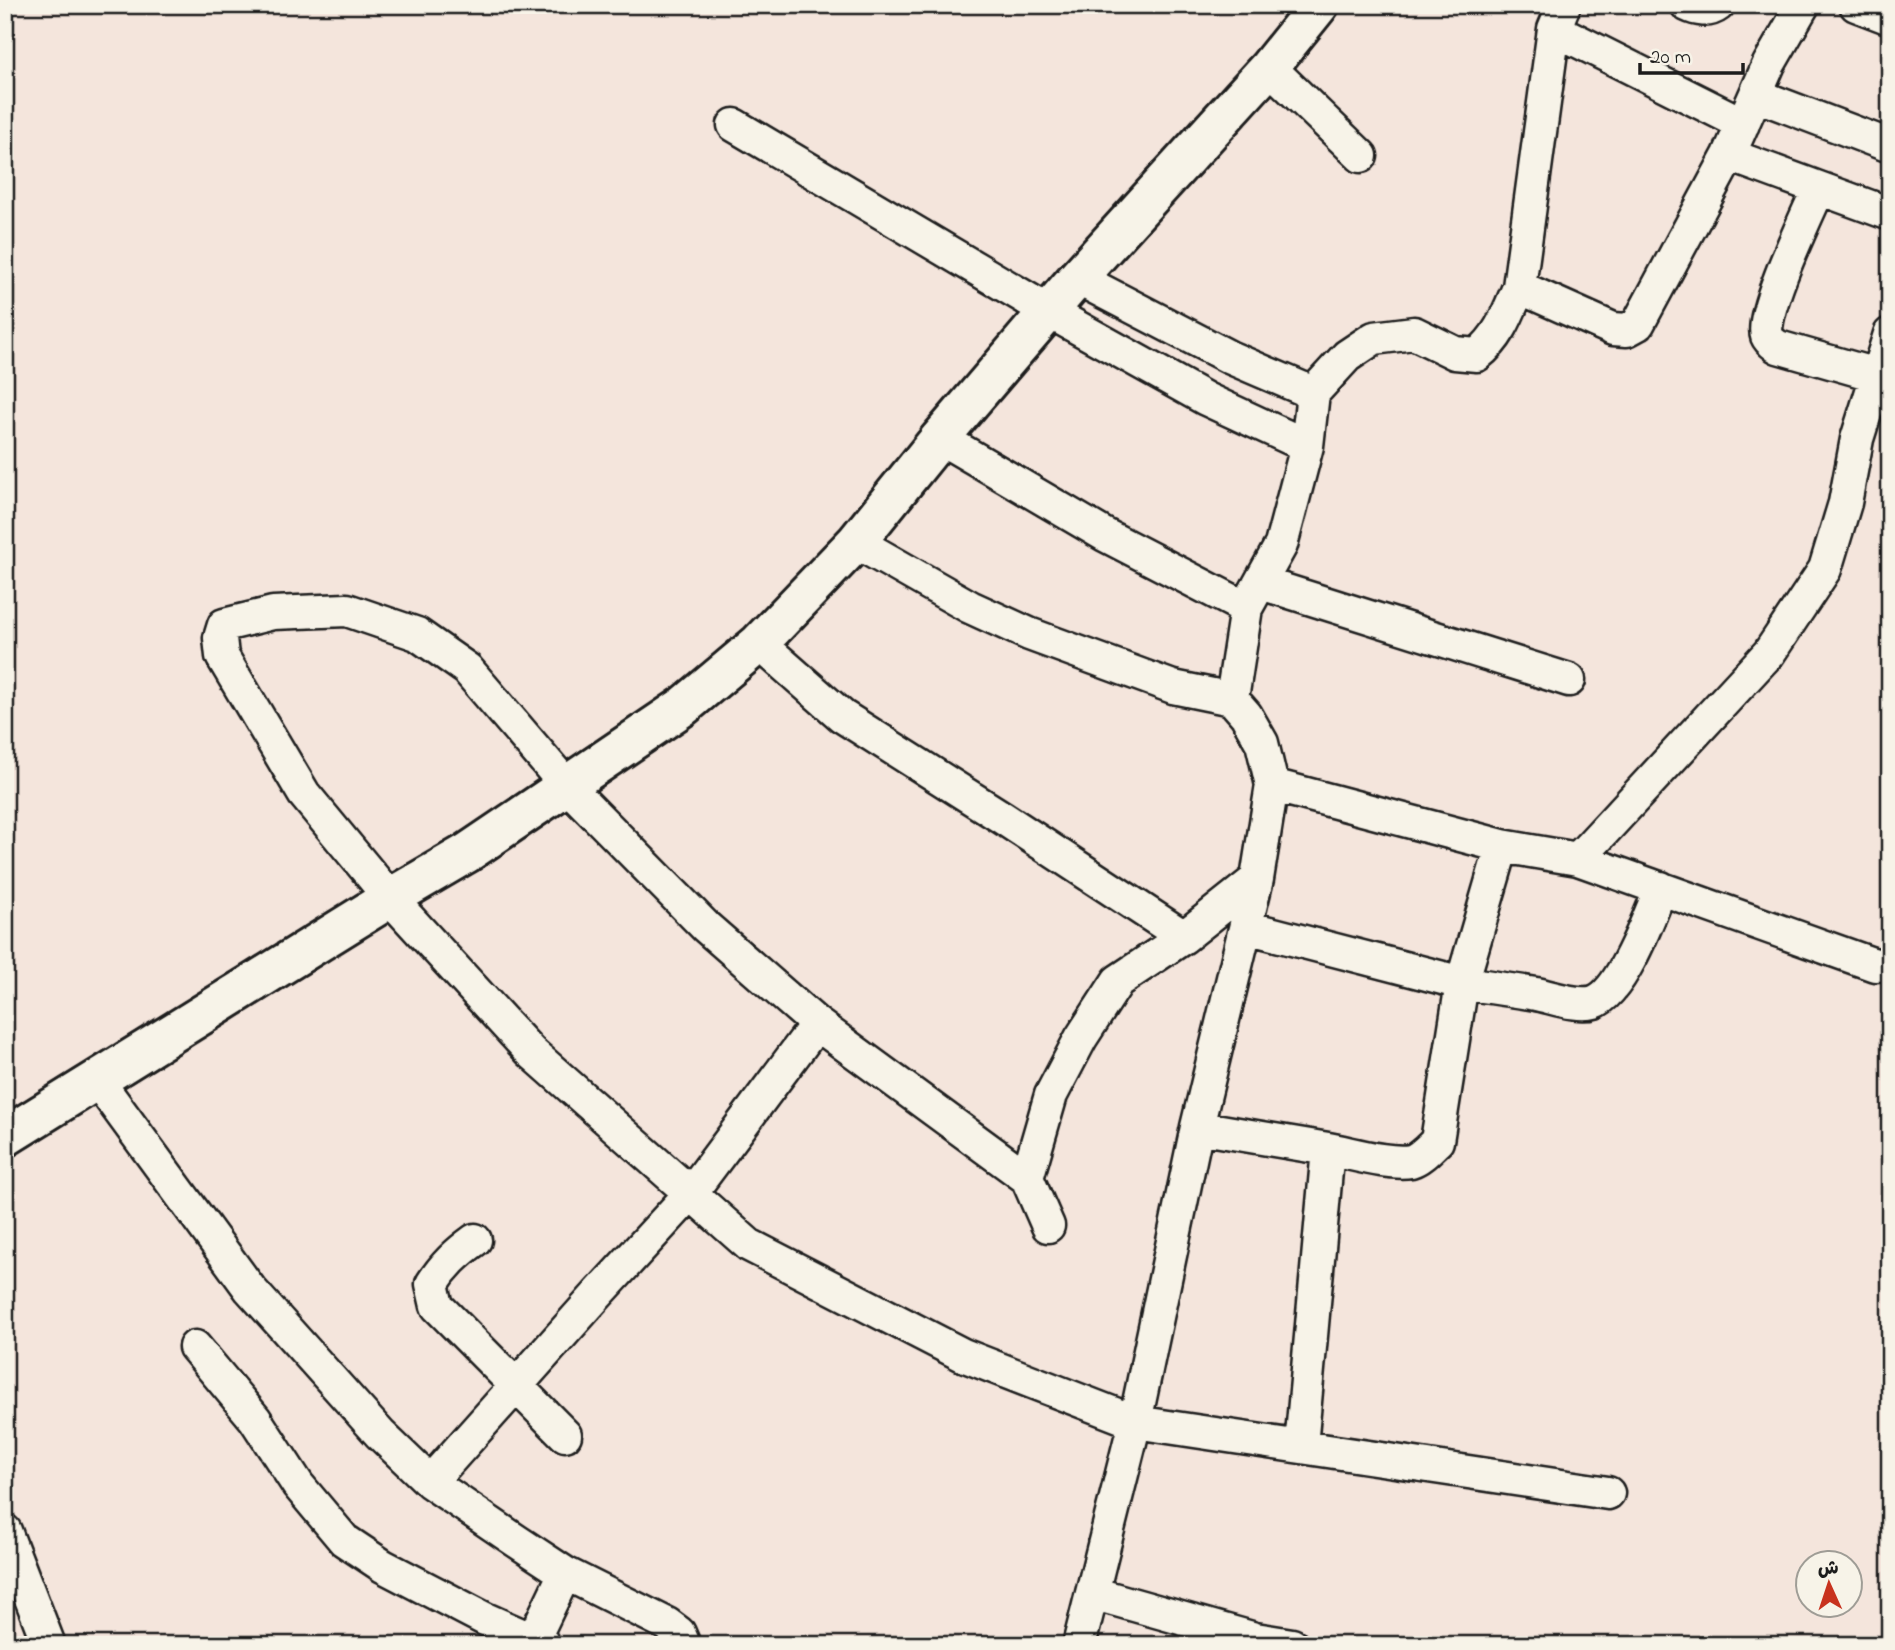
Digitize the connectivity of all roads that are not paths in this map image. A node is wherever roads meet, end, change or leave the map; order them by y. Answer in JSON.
{"nodes":[{"id":1,"x":1319,"y":5,"type":"edge"},
{"id":2,"x":1687,"y":5,"type":"edge"},
{"id":3,"x":1718,"y":5,"type":"edge"},
{"id":4,"x":1803,"y":5,"type":"edge"},
{"id":5,"x":1856,"y":5,"type":"edge"},
{"id":6,"x":1559,"y":17,"type":"edge"},
{"id":7,"x":1890,"y":18,"type":"edge"},
{"id":8,"x":1269,"y":67,"type":"junction"},
{"id":9,"x":1756,"y":95,"type":"junction"},
{"id":10,"x":1742,"y":124,"type":"junction"},
{"id":11,"x":734,"y":125,"type":"dead end"},
{"id":12,"x":1890,"y":146,"type":"edge"},
{"id":13,"x":1729,"y":155,"type":"junction"},
{"id":14,"x":1361,"y":156,"type":"dead end"},
{"id":15,"x":1819,"y":188,"type":"junction"},
{"id":16,"x":1890,"y":214,"type":"edge"},
{"id":17,"x":1077,"y":278,"type":"junction"},
{"id":18,"x":1519,"y":287,"type":"junction"},
{"id":19,"x":1048,"y":311,"type":"junction"},
{"id":20,"x":1890,"y":334,"type":"edge"},
{"id":21,"x":1883,"y":380,"type":"edge"},
{"id":22,"x":1314,"y":393,"type":"junction"},
{"id":23,"x":940,"y":438,"type":"junction"},
{"id":24,"x":1307,"y":446,"type":"junction"},
{"id":25,"x":856,"y":542,"type":"junction"},
{"id":26,"x":1254,"y":596,"type":"junction"},
{"id":27,"x":759,"y":643,"type":"junction"},
{"id":28,"x":1569,"y":680,"type":"dead end"},
{"id":29,"x":1232,"y":699,"type":"junction"},
{"id":30,"x":566,"y":785,"type":"junction"},
{"id":31,"x":1272,"y":785,"type":"junction"},
{"id":32,"x":1502,"y":846,"type":"junction"},
{"id":33,"x":1578,"y":859,"type":"junction"},
{"id":34,"x":1257,"y":879,"type":"junction"},
{"id":35,"x":1661,"y":888,"type":"junction"},
{"id":36,"x":390,"y":898,"type":"junction"},
{"id":37,"x":1246,"y":927,"type":"junction"},
{"id":38,"x":1184,"y":937,"type":"junction"},
{"id":39,"x":1890,"y":964,"type":"edge"},
{"id":40,"x":1462,"y":983,"type":"junction"},
{"id":41,"x":817,"y":1024,"type":"junction"},
{"id":42,"x":97,"y":1080,"type":"junction"},
{"id":43,"x":1197,"y":1127,"type":"junction"},
{"id":44,"x":5,"y":1137,"type":"edge"},
{"id":45,"x":1328,"y":1149,"type":"junction"},
{"id":46,"x":1027,"y":1178,"type":"junction"},
{"id":47,"x":691,"y":1194,"type":"junction"},
{"id":48,"x":1048,"y":1226,"type":"dead end"},
{"id":49,"x":475,"y":1240,"type":"dead end"},
{"id":50,"x":195,"y":1347,"type":"dead end"},
{"id":51,"x":515,"y":1387,"type":"junction"},
{"id":52,"x":1135,"y":1422,"type":"junction"},
{"id":53,"x":565,"y":1436,"type":"dead end"},
{"id":54,"x":1301,"y":1446,"type":"junction"},
{"id":55,"x":430,"y":1482,"type":"junction"},
{"id":56,"x":1608,"y":1493,"type":"dead end"},
{"id":57,"x":5,"y":1531,"type":"edge"},
{"id":58,"x":565,"y":1573,"type":"junction"},
{"id":59,"x":1093,"y":1593,"type":"junction"},
{"id":60,"x":539,"y":1643,"type":"edge"},
{"id":61,"x":49,"y":1645,"type":"edge"},
{"id":62,"x":684,"y":1645,"type":"edge"},
{"id":63,"x":1079,"y":1645,"type":"edge"},
{"id":64,"x":1292,"y":1645,"type":"edge"}],
"edges":[{"from":1,"to":8,"type":"street"},
{"from":2,"to":3,"type":"street"},
{"from":4,"to":9,"type":"street"},
{"from":5,"to":7,"type":"street"},
{"from":6,"to":10,"type":"street"},
{"from":6,"to":18,"type":"street"},
{"from":8,"to":14,"type":"street"},
{"from":8,"to":17,"type":"street"},
{"from":9,"to":10,"type":"street"},
{"from":9,"to":12,"type":"street"},
{"from":10,"to":13,"type":"street"},
{"from":11,"to":19,"type":"street"},
{"from":13,"to":15,"type":"street"},
{"from":13,"to":18,"type":"street"},
{"from":15,"to":16,"type":"street"},
{"from":15,"to":21,"type":"street"},
{"from":17,"to":19,"type":"street"},
{"from":17,"to":22,"type":"street"},
{"from":18,"to":22,"type":"street"},
{"from":19,"to":23,"type":"street"},
{"from":19,"to":24,"type":"street"},
{"from":20,"to":21,"type":"street"},
{"from":21,"to":33,"type":"street"},
{"from":22,"to":24,"type":"street"},
{"from":23,"to":25,"type":"street"},
{"from":23,"to":26,"type":"street"},
{"from":24,"to":26,"type":"street"},
{"from":25,"to":27,"type":"street"},
{"from":25,"to":29,"type":"street"},
{"from":26,"to":28,"type":"street"},
{"from":26,"to":29,"type":"street"},
{"from":27,"to":30,"type":"street"},
{"from":27,"to":38,"type":"street"},
{"from":29,"to":31,"type":"street"},
{"from":30,"to":36,"type":"street"},
{"from":30,"to":36,"type":"street"},
{"from":30,"to":41,"type":"street"},
{"from":31,"to":32,"type":"street"},
{"from":31,"to":34,"type":"street"},
{"from":32,"to":33,"type":"street"},
{"from":32,"to":40,"type":"street"},
{"from":33,"to":35,"type":"street"},
{"from":34,"to":37,"type":"street"},
{"from":34,"to":38,"type":"street"},
{"from":35,"to":39,"type":"street"},
{"from":35,"to":40,"type":"street"},
{"from":36,"to":42,"type":"street"},
{"from":36,"to":47,"type":"street"},
{"from":37,"to":40,"type":"street"},
{"from":37,"to":43,"type":"street"},
{"from":38,"to":46,"type":"street"},
{"from":40,"to":45,"type":"street"},
{"from":41,"to":46,"type":"street"},
{"from":41,"to":47,"type":"street"},
{"from":42,"to":44,"type":"street"},
{"from":42,"to":55,"type":"street"},
{"from":43,"to":45,"type":"street"},
{"from":43,"to":52,"type":"street"},
{"from":45,"to":54,"type":"street"},
{"from":46,"to":48,"type":"street"},
{"from":47,"to":51,"type":"street"},
{"from":47,"to":52,"type":"street"},
{"from":49,"to":51,"type":"street"},
{"from":50,"to":60,"type":"street"},
{"from":51,"to":53,"type":"street"},
{"from":51,"to":55,"type":"street"},
{"from":52,"to":54,"type":"street"},
{"from":52,"to":59,"type":"street"},
{"from":54,"to":56,"type":"street"},
{"from":55,"to":58,"type":"street"},
{"from":57,"to":61,"type":"street"},
{"from":58,"to":60,"type":"street"},
{"from":58,"to":62,"type":"street"},
{"from":59,"to":63,"type":"street"},
{"from":59,"to":64,"type":"street"}]}
